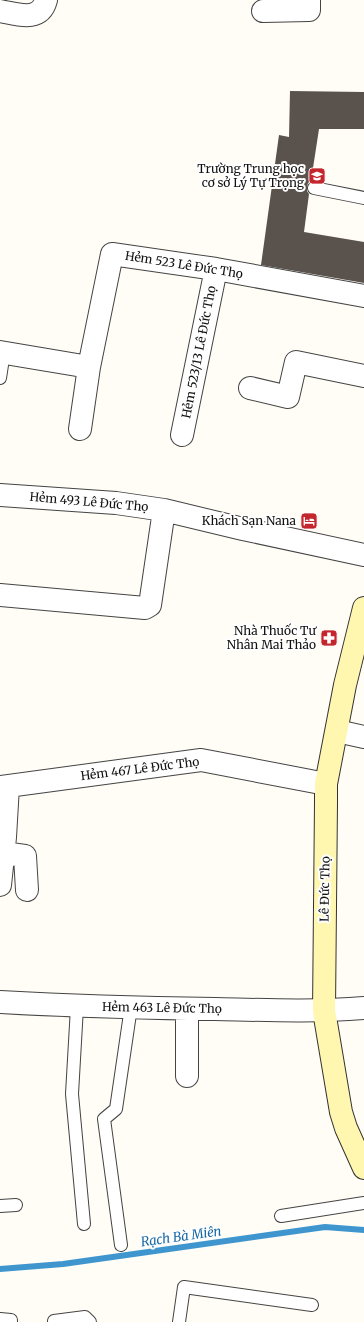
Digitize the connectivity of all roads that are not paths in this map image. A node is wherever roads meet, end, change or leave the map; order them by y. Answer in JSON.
{"nodes":[{"id":1,"x":46,"y":0,"type":"edge"},
{"id":2,"x":309,"y":0,"type":"edge"},
{"id":3,"x":264,"y":11,"type":"dead end"},
{"id":4,"x":0,"y":12,"type":"edge"},
{"id":5,"x":314,"y":188,"type":"dead end"},
{"id":6,"x":364,"y":198,"type":"edge"},
{"id":7,"x":216,"y":269,"type":"junction"},
{"id":8,"x":364,"y":296,"type":"edge"},
{"id":9,"x":2,"y":352,"type":"edge"},
{"id":10,"x":89,"y":367,"type":"junction"},
{"id":11,"x":364,"y":376,"type":"edge"},
{"id":12,"x":0,"y":378,"type":"edge"},
{"id":13,"x":250,"y":388,"type":"dead end"},
{"id":14,"x":80,"y":429,"type":"dead end"},
{"id":15,"x":182,"y":435,"type":"dead end"},
{"id":16,"x":0,"y":495,"type":"edge"},
{"id":17,"x":164,"y":510,"type":"junction"},
{"id":18,"x":364,"y":555,"type":"edge"},
{"id":19,"x":0,"y":595,"type":"edge"},
{"id":20,"x":364,"y":608,"type":"edge"},
{"id":21,"x":336,"y":731,"type":"junction"},
{"id":22,"x":364,"y":737,"type":"edge"},
{"id":23,"x":326,"y":784,"type":"junction"},
{"id":24,"x":4,"y":786,"type":"edge"},
{"id":25,"x":3,"y":853,"type":"junction"},
{"id":26,"x":0,"y":885,"type":"edge"},
{"id":27,"x":28,"y":890,"type":"dead end"},
{"id":28,"x":0,"y":1002,"type":"edge"},
{"id":29,"x":77,"y":1006,"type":"junction"},
{"id":30,"x":131,"y":1008,"type":"junction"},
{"id":31,"x":364,"y":1008,"type":"edge"},
{"id":32,"x":188,"y":1009,"type":"junction"},
{"id":33,"x":324,"y":1011,"type":"junction"},
{"id":34,"x":187,"y":1076,"type":"dead end"},
{"id":35,"x":364,"y":1168,"type":"edge"},
{"id":36,"x":364,"y":1203,"type":"edge"},
{"id":37,"x":16,"y":1205,"type":"dead end"},
{"id":38,"x":0,"y":1206,"type":"edge"},
{"id":39,"x":281,"y":1216,"type":"dead end"},
{"id":40,"x":84,"y":1224,"type":"dead end"},
{"id":41,"x":121,"y":1245,"type":"dead end"},
{"id":42,"x":312,"y":1305,"type":"dead end"},
{"id":43,"x":0,"y":1319,"type":"edge"},
{"id":44,"x":54,"y":1320,"type":"dead end"},
{"id":45,"x":11,"y":1322,"type":"edge"},
{"id":46,"x":90,"y":1322,"type":"edge"},
{"id":47,"x":179,"y":1322,"type":"edge"}],
"edges":[{"from":1,"to":4,"type":"street"},
{"from":2,"to":3,"type":"street"},
{"from":5,"to":6,"type":"lane"},
{"from":7,"to":8,"type":"street","name":"Hẻm 523 Lê Đức Thọ"},
{"from":7,"to":10,"type":"street","name":"Hẻm 523 Lê Đức Thọ"},
{"from":7,"to":15,"type":"street","name":"Hẻm 523/13 Lê Đức Thọ"},
{"from":9,"to":10,"type":"street"},
{"from":9,"to":12,"type":"lane"},
{"from":10,"to":14,"type":"street"},
{"from":11,"to":13,"type":"street"},
{"from":16,"to":17,"type":"street","name":"Hẻm 493 Lê Đức Thọ"},
{"from":17,"to":18,"type":"street","name":"Hẻm 493 Lê Đức Thọ"},
{"from":17,"to":19,"type":"street"},
{"from":20,"to":21,"type":"main road","name":"Lê Đức Thọ"},
{"from":21,"to":22,"type":"street"},
{"from":21,"to":23,"type":"main road","name":"Lê Đức Thọ"},
{"from":23,"to":24,"type":"street","name":"Hẻm 467 Lê Đức Thọ"},
{"from":23,"to":33,"type":"main road","name":"Lê Đức Thọ"},
{"from":24,"to":25,"type":"street"},
{"from":25,"to":26,"type":"street"},
{"from":25,"to":27,"type":"street"},
{"from":28,"to":29,"type":"street","name":"Hẻm 463 Lê Đức Thọ"},
{"from":29,"to":30,"type":"street","name":"Hẻm 463 Lê Đức Thọ"},
{"from":29,"to":40,"type":"lane"},
{"from":30,"to":32,"type":"street","name":"Hẻm 463 Lê Đức Thọ"},
{"from":30,"to":41,"type":"lane"},
{"from":31,"to":33,"type":"street","name":"Hẻm 463 Lê Đức Thọ"},
{"from":32,"to":33,"type":"street","name":"Hẻm 463 Lê Đức Thọ"},
{"from":32,"to":34,"type":"street"},
{"from":33,"to":35,"type":"main road","name":"Lê Đức Thọ"},
{"from":36,"to":39,"type":"lane"},
{"from":37,"to":38,"type":"lane"},
{"from":42,"to":47,"type":"lane"},
{"from":43,"to":45,"type":"lane"},
{"from":44,"to":46,"type":"lane"}]}
